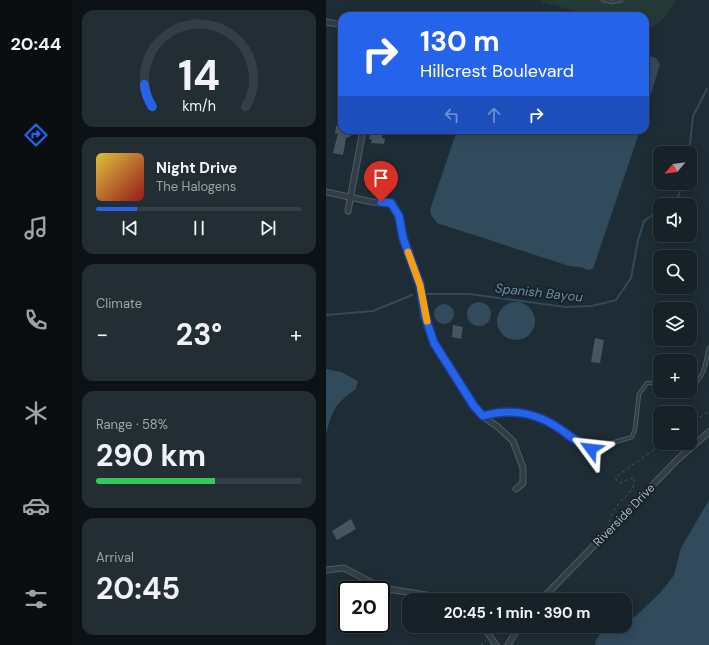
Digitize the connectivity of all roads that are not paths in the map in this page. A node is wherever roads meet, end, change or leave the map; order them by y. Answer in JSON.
{"nodes":[{"id":1,"x":603,"y":0,"type":"edge"},
{"id":2,"x":621,"y":0,"type":"edge"},
{"id":3,"x":326,"y":22,"type":"edge"},
{"id":4,"x":338,"y":24,"type":"edge"},
{"id":5,"x":362,"y":134,"type":"edge"},
{"id":6,"x":326,"y":192,"type":"edge"},
{"id":7,"x":350,"y":197,"type":"junction"},
{"id":8,"x":348,"y":211,"type":"dead end"},
{"id":9,"x":709,"y":348,"type":"edge"},
{"id":10,"x":653,"y":383,"type":"edge"},
{"id":11,"x":697,"y":384,"type":"edge"},
{"id":12,"x":483,"y":416,"type":"junction"},
{"id":13,"x":709,"y":432,"type":"edge"},
{"id":14,"x":516,"y":489,"type":"dead end"},
{"id":15,"x":326,"y":570,"type":"edge"},
{"id":16,"x":413,"y":593,"type":"edge"},
{"id":17,"x":548,"y":593,"type":"edge"},
{"id":18,"x":488,"y":633,"type":"edge"},
{"id":19,"x":515,"y":633,"type":"edge"},
{"id":20,"x":496,"y":645,"type":"edge"},
{"id":21,"x":508,"y":645,"type":"edge"}],
"edges":[{"from":1,"to":2,"type":"lane"},
{"from":3,"to":4,"type":"street"},
{"from":5,"to":7,"type":"street"},
{"from":6,"to":7,"type":"street"},
{"from":7,"to":8,"type":"street"},
{"from":7,"to":12,"type":"street"},
{"from":9,"to":11,"type":"lane"},
{"from":10,"to":12,"type":"lane"},
{"from":12,"to":14,"type":"street"},
{"from":13,"to":17,"type":"street","name":"Riverside Drive"},
{"from":15,"to":16,"type":"street"},
{"from":18,"to":20,"type":"street"},
{"from":19,"to":21,"type":"street"}]}
